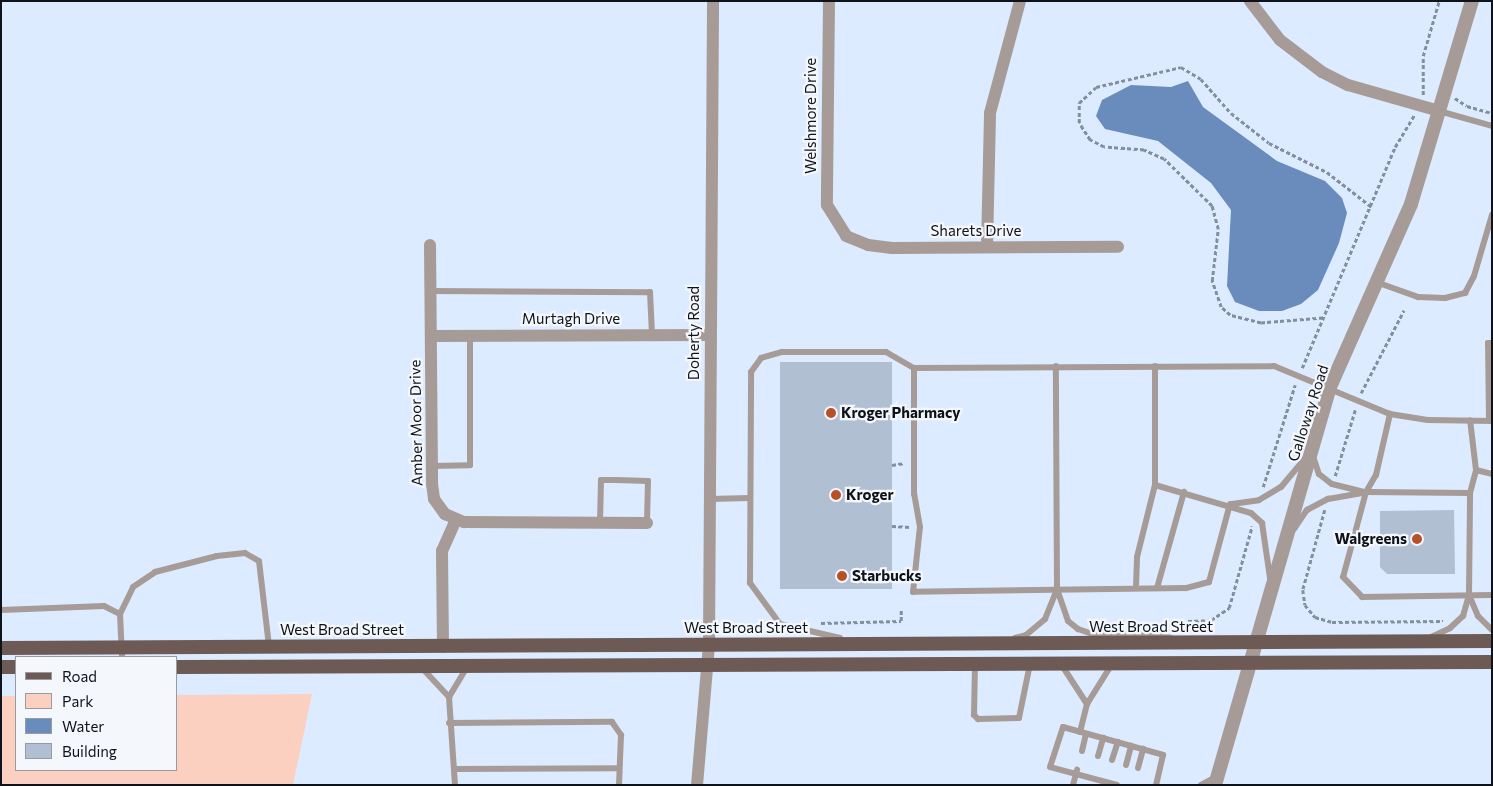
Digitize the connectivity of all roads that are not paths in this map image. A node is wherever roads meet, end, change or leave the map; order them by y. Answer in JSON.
{"nodes":[{"id":1,"x":713,"y":1,"type":"edge"},
{"id":2,"x":829,"y":1,"type":"edge"},
{"id":3,"x":1020,"y":1,"type":"edge"},
{"id":4,"x":1250,"y":1,"type":"edge"},
{"id":5,"x":1472,"y":1,"type":"edge"},
{"id":6,"x":1439,"y":111,"type":"junction"},
{"id":7,"x":1492,"y":126,"type":"edge"},
{"id":8,"x":1492,"y":215,"type":"edge"},
{"id":9,"x":839,"y":229,"type":"joint"},
{"id":10,"x":430,"y":245,"type":"dead end"},
{"id":11,"x":987,"y":247,"type":"junction"},
{"id":12,"x":1118,"y":247,"type":"dead end"},
{"id":13,"x":1376,"y":282,"type":"junction"},
{"id":14,"x":431,"y":291,"type":"junction"},
{"id":15,"x":652,"y":335,"type":"junction"},
{"id":16,"x":710,"y":335,"type":"junction"},
{"id":17,"x":431,"y":336,"type":"junction"},
{"id":18,"x":470,"y":336,"type":"junction"},
{"id":19,"x":1492,"y":343,"type":"edge"},
{"id":20,"x":1056,"y":366,"type":"junction"},
{"id":21,"x":1155,"y":366,"type":"junction"},
{"id":22,"x":914,"y":368,"type":"junction"},
{"id":23,"x":1330,"y":387,"type":"junction"},
{"id":24,"x":1390,"y":414,"type":"junction"},
{"id":25,"x":1470,"y":420,"type":"junction"},
{"id":26,"x":1490,"y":420,"type":"edge"},
{"id":27,"x":1312,"y":450,"type":"junction"},
{"id":28,"x":432,"y":466,"type":"junction"},
{"id":29,"x":1476,"y":470,"type":"junction"},
{"id":30,"x":1492,"y":474,"type":"edge"},
{"id":31,"x":1155,"y":485,"type":"junction"},
{"id":32,"x":1184,"y":492,"type":"junction"},
{"id":33,"x":1366,"y":492,"type":"junction"},
{"id":34,"x":1470,"y":493,"type":"junction"},
{"id":35,"x":750,"y":498,"type":"junction"},
{"id":36,"x":709,"y":499,"type":"junction"},
{"id":37,"x":1230,"y":504,"type":"junction"},
{"id":38,"x":456,"y":520,"type":"junction"},
{"id":39,"x":600,"y":522,"type":"junction"},
{"id":40,"x":647,"y":523,"type":"joint"},
{"id":41,"x":1286,"y":541,"type":"junction"},
{"id":42,"x":1136,"y":587,"type":"junction"},
{"id":43,"x":1158,"y":588,"type":"junction"},
{"id":44,"x":1057,"y":589,"type":"junction"},
{"id":45,"x":1272,"y":591,"type":"junction"},
{"id":46,"x":1469,"y":595,"type":"junction"},
{"id":47,"x":1492,"y":595,"type":"edge"},
{"id":48,"x":1,"y":610,"type":"edge"},
{"id":49,"x":120,"y":614,"type":"junction"},
{"id":50,"x":1492,"y":630,"type":"edge"},
{"id":51,"x":1492,"y":641,"type":"edge"},
{"id":52,"x":1418,"y":642,"type":"junction"},
{"id":53,"x":1185,"y":643,"type":"junction"},
{"id":54,"x":1258,"y":643,"type":"junction"},
{"id":55,"x":877,"y":644,"type":"junction"},
{"id":56,"x":997,"y":644,"type":"junction"},
{"id":57,"x":709,"y":645,"type":"junction"},
{"id":58,"x":269,"y":646,"type":"junction"},
{"id":59,"x":443,"y":647,"type":"junction"},
{"id":60,"x":1,"y":648,"type":"edge"},
{"id":61,"x":122,"y":652,"type":"edge"},
{"id":62,"x":1492,"y":662,"type":"edge"},
{"id":63,"x":1030,"y":663,"type":"junction"},
{"id":64,"x":1061,"y":663,"type":"junction"},
{"id":65,"x":1113,"y":663,"type":"junction"},
{"id":66,"x":1252,"y":663,"type":"junction"},
{"id":67,"x":975,"y":664,"type":"junction"},
{"id":68,"x":708,"y":665,"type":"junction"},
{"id":69,"x":419,"y":666,"type":"junction"},
{"id":70,"x":468,"y":666,"type":"junction"},
{"id":71,"x":1,"y":667,"type":"edge"},
{"id":72,"x":15,"y":667,"type":"edge"},
{"id":73,"x":178,"y":667,"type":"edge"},
{"id":74,"x":449,"y":696,"type":"junction"},
{"id":75,"x":1087,"y":704,"type":"junction"},
{"id":76,"x":449,"y":723,"type":"junction"},
{"id":77,"x":1083,"y":733,"type":"junction"},
{"id":78,"x":1103,"y":738,"type":"junction"},
{"id":79,"x":1118,"y":742,"type":"junction"},
{"id":80,"x":1131,"y":746,"type":"junction"},
{"id":81,"x":1143,"y":749,"type":"junction"},
{"id":82,"x":1082,"y":752,"type":"dead end"},
{"id":83,"x":1098,"y":756,"type":"dead end"},
{"id":84,"x":1112,"y":760,"type":"dead end"},
{"id":85,"x":1126,"y":765,"type":"dead end"},
{"id":86,"x":454,"y":768,"type":"junction"},
{"id":87,"x":619,"y":768,"type":"junction"},
{"id":88,"x":1138,"y":768,"type":"dead end"},
{"id":89,"x":1076,"y":772,"type":"junction"},
{"id":90,"x":1216,"y":781,"type":"edge"},
{"id":91,"x":1120,"y":784,"type":"edge"},
{"id":92,"x":456,"y":785,"type":"edge"},
{"id":93,"x":618,"y":785,"type":"edge"},
{"id":94,"x":697,"y":785,"type":"edge"},
{"id":95,"x":1073,"y":785,"type":"edge"},
{"id":96,"x":1156,"y":785,"type":"edge"},
{"id":97,"x":1201,"y":785,"type":"edge"}],
"edges":[{"from":1,"to":16,"type":"street","name":"Doherty Road"},
{"from":2,"to":9,"type":"street","name":"Welshmore Drive"},
{"from":3,"to":11,"type":"street"},
{"from":4,"to":6,"type":"street"},
{"from":5,"to":6,"type":"street","name":"Galloway Road"},
{"from":6,"to":7,"type":"lane"},
{"from":6,"to":13,"type":"street","name":"Galloway Road"},
{"from":8,"to":13,"type":"lane"},
{"from":9,"to":11,"type":"street","name":"Sharets Drive"},
{"from":10,"to":14,"type":"street","name":"Amber Moor Drive"},
{"from":11,"to":12,"type":"street","name":"Sharets Drive"},
{"from":13,"to":23,"type":"street","name":"Galloway Road"},
{"from":14,"to":15,"type":"lane"},
{"from":14,"to":17,"type":"street","name":"Amber Moor Drive"},
{"from":15,"to":16,"type":"street","name":"Murtagh Drive"},
{"from":15,"to":18,"type":"street","name":"Murtagh Drive"},
{"from":16,"to":36,"type":"street","name":"Doherty Road"},
{"from":17,"to":18,"type":"street","name":"Murtagh Drive"},
{"from":17,"to":28,"type":"street","name":"Amber Moor Drive"},
{"from":18,"to":28,"type":"lane"},
{"from":19,"to":26,"type":"lane"},
{"from":20,"to":21,"type":"lane"},
{"from":20,"to":22,"type":"lane"},
{"from":20,"to":44,"type":"lane"},
{"from":21,"to":23,"type":"lane"},
{"from":21,"to":31,"type":"lane"},
{"from":22,"to":35,"type":"lane"},
{"from":22,"to":44,"type":"lane"},
{"from":23,"to":24,"type":"lane"},
{"from":23,"to":27,"type":"street","name":"Galloway Road"},
{"from":24,"to":25,"type":"lane"},
{"from":24,"to":33,"type":"lane"},
{"from":25,"to":26,"type":"lane"},
{"from":25,"to":29,"type":"lane"},
{"from":27,"to":33,"type":"lane"},
{"from":27,"to":37,"type":"lane"},
{"from":27,"to":41,"type":"street","name":"Galloway Road"},
{"from":28,"to":38,"type":"street","name":"Amber Moor Drive"},
{"from":29,"to":30,"type":"lane"},
{"from":29,"to":34,"type":"lane"},
{"from":31,"to":32,"type":"lane"},
{"from":31,"to":42,"type":"lane"},
{"from":32,"to":37,"type":"lane"},
{"from":32,"to":43,"type":"lane"},
{"from":33,"to":34,"type":"lane"},
{"from":33,"to":41,"type":"lane"},
{"from":33,"to":46,"type":"lane"},
{"from":34,"to":46,"type":"lane"},
{"from":35,"to":36,"type":"lane"},
{"from":35,"to":55,"type":"lane"},
{"from":36,"to":57,"type":"street","name":"Doherty Road"},
{"from":37,"to":43,"type":"lane"},
{"from":37,"to":45,"type":"lane"},
{"from":38,"to":39,"type":"street"},
{"from":38,"to":59,"type":"street"},
{"from":39,"to":40,"type":"street"},
{"from":39,"to":40,"type":"lane"},
{"from":41,"to":45,"type":"street","name":"Galloway Road"},
{"from":42,"to":43,"type":"lane"},
{"from":42,"to":44,"type":"lane"},
{"from":44,"to":53,"type":"lane"},
{"from":44,"to":56,"type":"lane"},
{"from":45,"to":54,"type":"street","name":"Galloway Road"},
{"from":46,"to":47,"type":"lane"},
{"from":46,"to":50,"type":"lane"},
{"from":46,"to":52,"type":"lane"},
{"from":48,"to":49,"type":"lane"},
{"from":49,"to":58,"type":"lane"},
{"from":49,"to":61,"type":"lane"},
{"from":51,"to":52,"type":"main road","name":"West Broad Street"},
{"from":52,"to":54,"type":"main road","name":"West Broad Street"},
{"from":53,"to":54,"type":"main road","name":"West Broad Street"},
{"from":53,"to":56,"type":"main road","name":"West Broad Street"},
{"from":54,"to":66,"type":"street","name":"Galloway Road"},
{"from":55,"to":56,"type":"main road","name":"West Broad Street"},
{"from":55,"to":57,"type":"main road","name":"West Broad Street"},
{"from":57,"to":59,"type":"main road","name":"West Broad Street"},
{"from":57,"to":68,"type":"street","name":"Doherty Road"},
{"from":58,"to":59,"type":"main road","name":"West Broad Street"},
{"from":58,"to":61,"type":"main road","name":"West Broad Street"},
{"from":60,"to":61,"type":"main road","name":"West Broad Street"},
{"from":62,"to":66,"type":"main road"},
{"from":63,"to":64,"type":"main road"},
{"from":63,"to":67,"type":"main road"},
{"from":63,"to":67,"type":"lane"},
{"from":64,"to":65,"type":"main road"},
{"from":64,"to":75,"type":"lane"},
{"from":65,"to":66,"type":"main road"},
{"from":65,"to":75,"type":"lane"},
{"from":66,"to":90,"type":"street","name":"Galloway Road"},
{"from":67,"to":68,"type":"main road"},
{"from":68,"to":70,"type":"main road"},
{"from":68,"to":94,"type":"street","name":"Doherty Road"},
{"from":69,"to":70,"type":"main road"},
{"from":69,"to":73,"type":"main road"},
{"from":69,"to":74,"type":"lane"},
{"from":70,"to":74,"type":"lane"},
{"from":71,"to":72,"type":"main road"},
{"from":74,"to":76,"type":"lane"},
{"from":75,"to":77,"type":"lane"},
{"from":76,"to":86,"type":"lane"},
{"from":76,"to":87,"type":"lane"},
{"from":77,"to":78,"type":"lane"},
{"from":77,"to":82,"type":"lane"},
{"from":77,"to":89,"type":"lane"},
{"from":78,"to":79,"type":"lane"},
{"from":78,"to":83,"type":"lane"},
{"from":79,"to":80,"type":"lane"},
{"from":79,"to":84,"type":"lane"},
{"from":80,"to":81,"type":"lane"},
{"from":80,"to":85,"type":"lane"},
{"from":81,"to":88,"type":"lane"},
{"from":81,"to":96,"type":"lane"},
{"from":86,"to":87,"type":"lane"},
{"from":86,"to":92,"type":"lane"},
{"from":87,"to":93,"type":"lane"},
{"from":89,"to":91,"type":"lane"},
{"from":89,"to":95,"type":"lane"},
{"from":90,"to":97,"type":"lane"}]}
